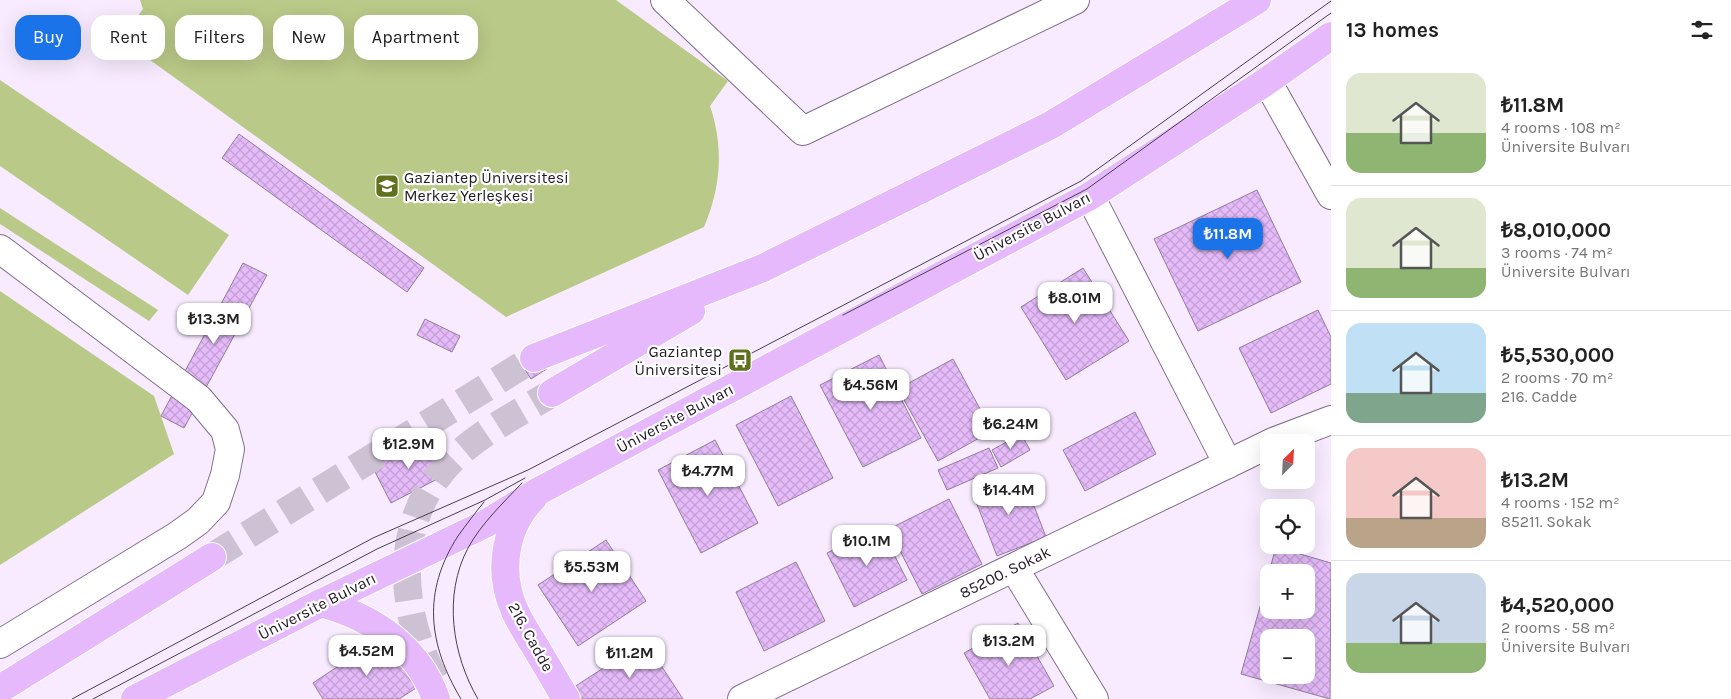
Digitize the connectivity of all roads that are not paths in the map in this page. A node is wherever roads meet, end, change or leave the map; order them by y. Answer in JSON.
{"nodes":[{"id":1,"x":665,"y":0,"type":"edge"},
{"id":2,"x":1075,"y":0,"type":"edge"},
{"id":3,"x":1258,"y":0,"type":"edge"},
{"id":4,"x":1331,"y":36,"type":"edge"},
{"id":5,"x":1267,"y":82,"type":"junction"},
{"id":6,"x":1331,"y":195,"type":"edge"},
{"id":7,"x":1090,"y":196,"type":"junction"},
{"id":8,"x":0,"y":249,"type":"edge"},
{"id":9,"x":763,"y":268,"type":"junction"},
{"id":10,"x":534,"y":358,"type":"tunnel mouth"},
{"id":11,"x":552,"y":393,"type":"tunnel mouth"},
{"id":12,"x":1331,"y":420,"type":"edge"},
{"id":13,"x":1294,"y":434,"type":"edge"},
{"id":14,"x":1260,"y":448,"type":"edge"},
{"id":15,"x":1228,"y":464,"type":"junction"},
{"id":16,"x":539,"y":491,"type":"junction"},
{"id":17,"x":212,"y":557,"type":"tunnel mouth"},
{"id":18,"x":1014,"y":568,"type":"junction"},
{"id":19,"x":321,"y":603,"type":"junction"},
{"id":20,"x":0,"y":644,"type":"edge"},
{"id":21,"x":0,"y":690,"type":"edge"},
{"id":22,"x":783,"y":690,"type":"edge"},
{"id":23,"x":144,"y":697,"type":"edge"},
{"id":24,"x":436,"y":699,"type":"edge"},
{"id":25,"x":566,"y":699,"type":"edge"},
{"id":26,"x":742,"y":699,"type":"edge"},
{"id":27,"x":1094,"y":699,"type":"edge"}],
"edges":[{"from":1,"to":2,"type":"street"},
{"from":3,"to":9,"type":"main road"},
{"from":4,"to":5,"type":"main road","name":"Üniversite Bulvarı"},
{"from":5,"to":6,"type":"street"},
{"from":5,"to":7,"type":"main road","name":"Üniversite Bulvarı"},
{"from":7,"to":15,"type":"street"},
{"from":7,"to":16,"type":"main road","name":"Üniversite Bulvarı"},
{"from":8,"to":20,"type":"street"},
{"from":9,"to":10,"type":"main road"},
{"from":9,"to":11,"type":"main road"},
{"from":12,"to":13,"type":"street"},
{"from":14,"to":15,"type":"street","name":"85200. Sokak"},
{"from":15,"to":18,"type":"street","name":"85200. Sokak"},
{"from":16,"to":19,"type":"main road","name":"Üniversite Bulvarı"},
{"from":16,"to":25,"type":"main road","name":"216. Cadde"},
{"from":17,"to":21,"type":"main road"},
{"from":18,"to":22,"type":"street","name":"85200. Sokak"},
{"from":18,"to":27,"type":"street"},
{"from":19,"to":23,"type":"main road","name":"Üniversite Bulvarı"},
{"from":19,"to":24,"type":"main road"},
{"from":22,"to":26,"type":"street","name":"85200. Sokak"}]}
